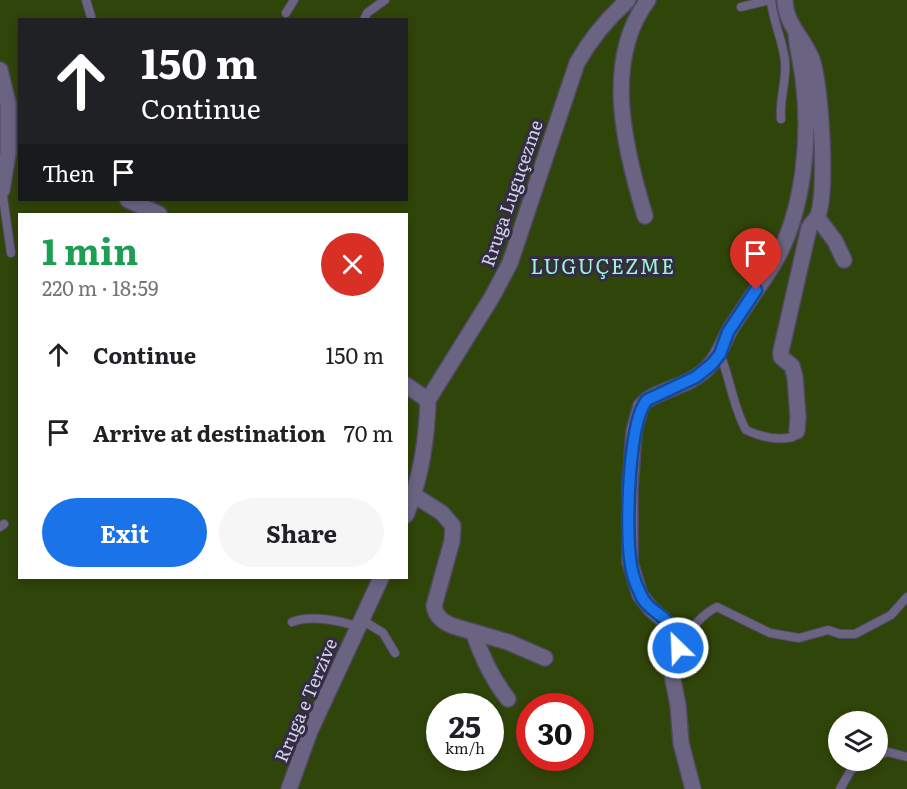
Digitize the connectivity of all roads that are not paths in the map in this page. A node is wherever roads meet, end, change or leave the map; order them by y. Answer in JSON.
{"nodes":[{"id":1,"x":86,"y":0,"type":"edge"},
{"id":2,"x":294,"y":0,"type":"edge"},
{"id":3,"x":385,"y":0,"type":"edge"},
{"id":4,"x":628,"y":0,"type":"edge"},
{"id":5,"x":648,"y":0,"type":"edge"},
{"id":6,"x":771,"y":0,"type":"edge"},
{"id":7,"x":785,"y":0,"type":"edge"},
{"id":8,"x":741,"y":7,"type":"dead end"},
{"id":9,"x":286,"y":13,"type":"dead end"},
{"id":10,"x":91,"y":18,"type":"edge"},
{"id":11,"x":365,"y":18,"type":"edge"},
{"id":12,"x":796,"y":33,"type":"junction"},
{"id":13,"x":0,"y":70,"type":"edge"},
{"id":14,"x":781,"y":119,"type":"dead end"},
{"id":15,"x":14,"y":155,"type":"edge"},
{"id":16,"x":1,"y":190,"type":"edge"},
{"id":17,"x":130,"y":201,"type":"edge"},
{"id":18,"x":153,"y":213,"type":"edge"},
{"id":19,"x":645,"y":216,"type":"dead end"},
{"id":20,"x":817,"y":217,"type":"junction"},
{"id":21,"x":11,"y":253,"type":"dead end"},
{"id":22,"x":844,"y":260,"type":"dead end"},
{"id":23,"x":720,"y":354,"type":"junction"},
{"id":24,"x":408,"y":385,"type":"edge"},
{"id":25,"x":428,"y":400,"type":"junction"},
{"id":26,"x":797,"y":431,"type":"joint"},
{"id":27,"x":414,"y":495,"type":"junction"},
{"id":28,"x":408,"y":510,"type":"edge"},
{"id":29,"x":381,"y":579,"type":"edge"},
{"id":30,"x":907,"y":597,"type":"edge"},
{"id":31,"x":292,"y":622,"type":"dead end"},
{"id":32,"x":361,"y":624,"type":"junction"},
{"id":33,"x":474,"y":634,"type":"junction"},
{"id":34,"x":678,"y":648,"type":"junction"},
{"id":35,"x":395,"y":653,"type":"dead end"},
{"id":36,"x":545,"y":658,"type":"dead end"},
{"id":37,"x":508,"y":699,"type":"dead end"},
{"id":38,"x":888,"y":752,"type":"edge"},
{"id":39,"x":907,"y":757,"type":"edge"},
{"id":40,"x":850,"y":771,"type":"edge"},
{"id":41,"x":289,"y":789,"type":"edge"},
{"id":42,"x":693,"y":789,"type":"edge"},
{"id":43,"x":840,"y":789,"type":"edge"}],
"edges":[{"from":1,"to":10,"type":"lane"},
{"from":2,"to":9,"type":"lane"},
{"from":3,"to":11,"type":"lane"},
{"from":4,"to":25,"type":"street","name":"Rruga Luguçezme"},
{"from":5,"to":19,"type":"street"},
{"from":6,"to":8,"type":"lane"},
{"from":6,"to":14,"type":"lane"},
{"from":7,"to":12,"type":"street"},
{"from":12,"to":20,"type":"street"},
{"from":12,"to":23,"type":"street"},
{"from":13,"to":15,"type":"street"},
{"from":15,"to":16,"type":"street"},
{"from":16,"to":21,"type":"lane"},
{"from":17,"to":18,"type":"street"},
{"from":20,"to":22,"type":"street"},
{"from":20,"to":26,"type":"street"},
{"from":23,"to":26,"type":"lane"},
{"from":23,"to":34,"type":"street"},
{"from":24,"to":25,"type":"street"},
{"from":25,"to":27,"type":"street"},
{"from":27,"to":28,"type":"street"},
{"from":27,"to":33,"type":"street"},
{"from":29,"to":32,"type":"street","name":"Rruga e Terzive"},
{"from":30,"to":34,"type":"lane"},
{"from":31,"to":32,"type":"lane","name":"Rruga e Terzive"},
{"from":32,"to":35,"type":"lane","name":"Rruga e Terzive"},
{"from":32,"to":41,"type":"street","name":"Rruga e Terzive"},
{"from":33,"to":36,"type":"street"},
{"from":33,"to":37,"type":"street"},
{"from":34,"to":42,"type":"street"},
{"from":38,"to":39,"type":"lane"},
{"from":40,"to":43,"type":"lane"}]}
